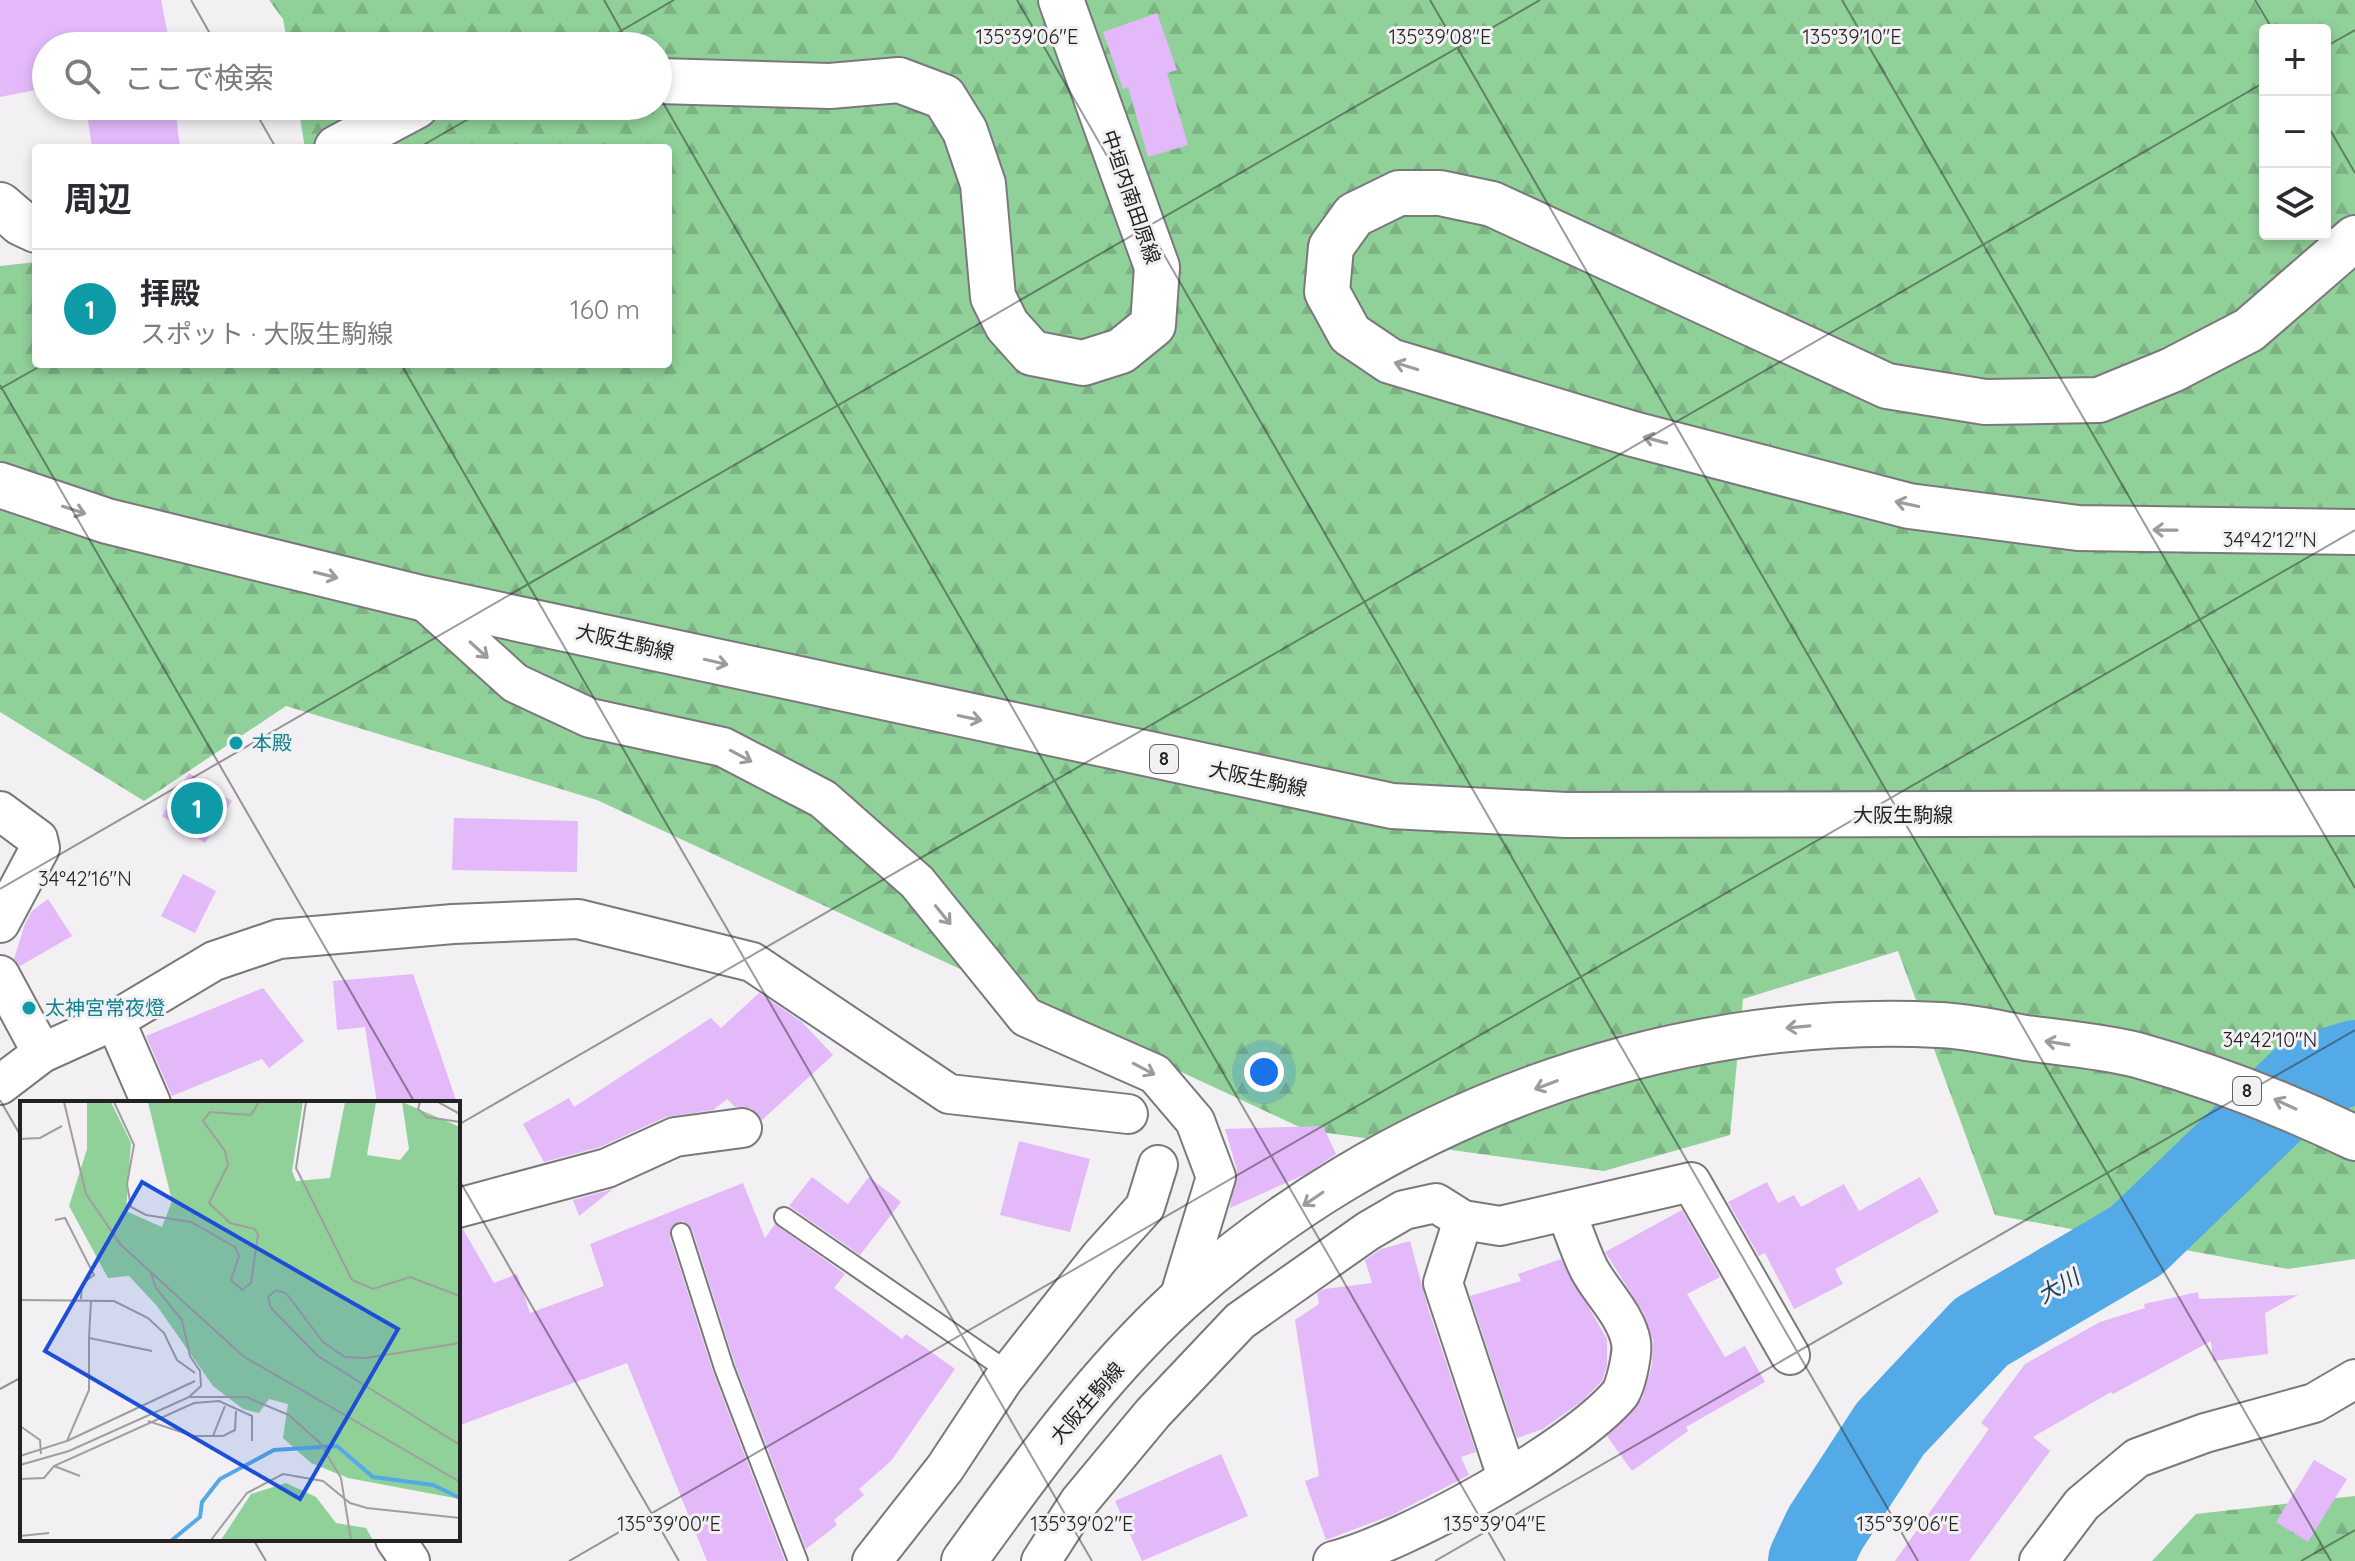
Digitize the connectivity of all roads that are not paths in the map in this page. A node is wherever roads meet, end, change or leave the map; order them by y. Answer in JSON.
{"nodes":[{"id":1,"x":1061,"y":0,"type":"edge"},
{"id":2,"x":672,"y":81,"type":"edge"},
{"id":3,"x":390,"y":120,"type":"edge"},
{"id":4,"x":345,"y":144,"type":"edge"},
{"id":5,"x":0,"y":205,"type":"edge"},
{"id":6,"x":32,"y":228,"type":"edge"},
{"id":7,"x":2355,"y":238,"type":"edge"},
{"id":8,"x":0,"y":485,"type":"edge"},
{"id":9,"x":2355,"y":532,"type":"edge"},
{"id":10,"x":421,"y":598,"type":"junction"},
{"id":11,"x":0,"y":811,"type":"edge"},
{"id":12,"x":2355,"y":813,"type":"edge"},
{"id":13,"x":0,"y":923,"type":"edge"},
{"id":14,"x":0,"y":975,"type":"edge"},
{"id":15,"x":115,"y":1020,"type":"junction"},
{"id":16,"x":42,"y":1053,"type":"junction"},
{"id":17,"x":0,"y":1085,"type":"edge"},
{"id":18,"x":150,"y":1101,"type":"edge"},
{"id":19,"x":1128,"y":1114,"type":"dead end"},
{"id":20,"x":742,"y":1128,"type":"dead end"},
{"id":21,"x":2355,"y":1138,"type":"edge"},
{"id":22,"x":1158,"y":1165,"type":"dead end"},
{"id":23,"x":460,"y":1207,"type":"edge"},
{"id":24,"x":1566,"y":1212,"type":"junction"},
{"id":25,"x":784,"y":1217,"type":"dead end"},
{"id":26,"x":1463,"y":1220,"type":"junction"},
{"id":27,"x":681,"y":1233,"type":"dead end"},
{"id":28,"x":1178,"y":1302,"type":"junction"},
{"id":29,"x":1790,"y":1355,"type":"dead end"},
{"id":30,"x":1009,"y":1372,"type":"junction"},
{"id":31,"x":2355,"y":1379,"type":"edge"},
{"id":32,"x":1507,"y":1477,"type":"junction"},
{"id":33,"x":396,"y":1541,"type":"edge"},
{"id":34,"x":410,"y":1561,"type":"edge"},
{"id":35,"x":798,"y":1561,"type":"edge"},
{"id":36,"x":872,"y":1561,"type":"edge"},
{"id":37,"x":964,"y":1561,"type":"edge"},
{"id":38,"x":1041,"y":1561,"type":"edge"},
{"id":39,"x":1333,"y":1561,"type":"edge"},
{"id":40,"x":2039,"y":1561,"type":"edge"}],
"edges":[{"from":1,"to":2,"type":"main road","name":"中垣内南田原線"},
{"from":3,"to":4,"type":"main road"},
{"from":5,"to":6,"type":"main road"},
{"from":9,"to":7,"type":"main road","one_way":true},
{"from":8,"to":10,"type":"main road","name":"大阪生駒線","number":"8","one_way":true},
{"from":10,"to":12,"type":"main road","name":"大阪生駒線","number":"8","one_way":true},
{"from":10,"to":28,"type":"street","one_way":true},
{"from":11,"to":13,"type":"street"},
{"from":14,"to":16,"type":"street"},
{"from":15,"to":16,"type":"street"},
{"from":15,"to":18,"type":"street"},
{"from":15,"to":19,"type":"street"},
{"from":16,"to":17,"type":"street"},
{"from":20,"to":23,"type":"street"},
{"from":21,"to":28,"type":"main road","name":"大阪生駒線","number":"8","one_way":true},
{"from":22,"to":30,"type":"street"},
{"from":24,"to":26,"type":"street"},
{"from":24,"to":29,"type":"street"},
{"from":24,"to":32,"type":"street"},
{"from":25,"to":30,"type":"lane"},
{"from":26,"to":32,"type":"street"},
{"from":26,"to":38,"type":"street"},
{"from":27,"to":35,"type":"lane"},
{"from":28,"to":37,"type":"main road","name":"大阪生駒線","number":"8"},
{"from":30,"to":36,"type":"street"},
{"from":31,"to":40,"type":"street"},
{"from":32,"to":39,"type":"street"},
{"from":33,"to":34,"type":"street"}]}
